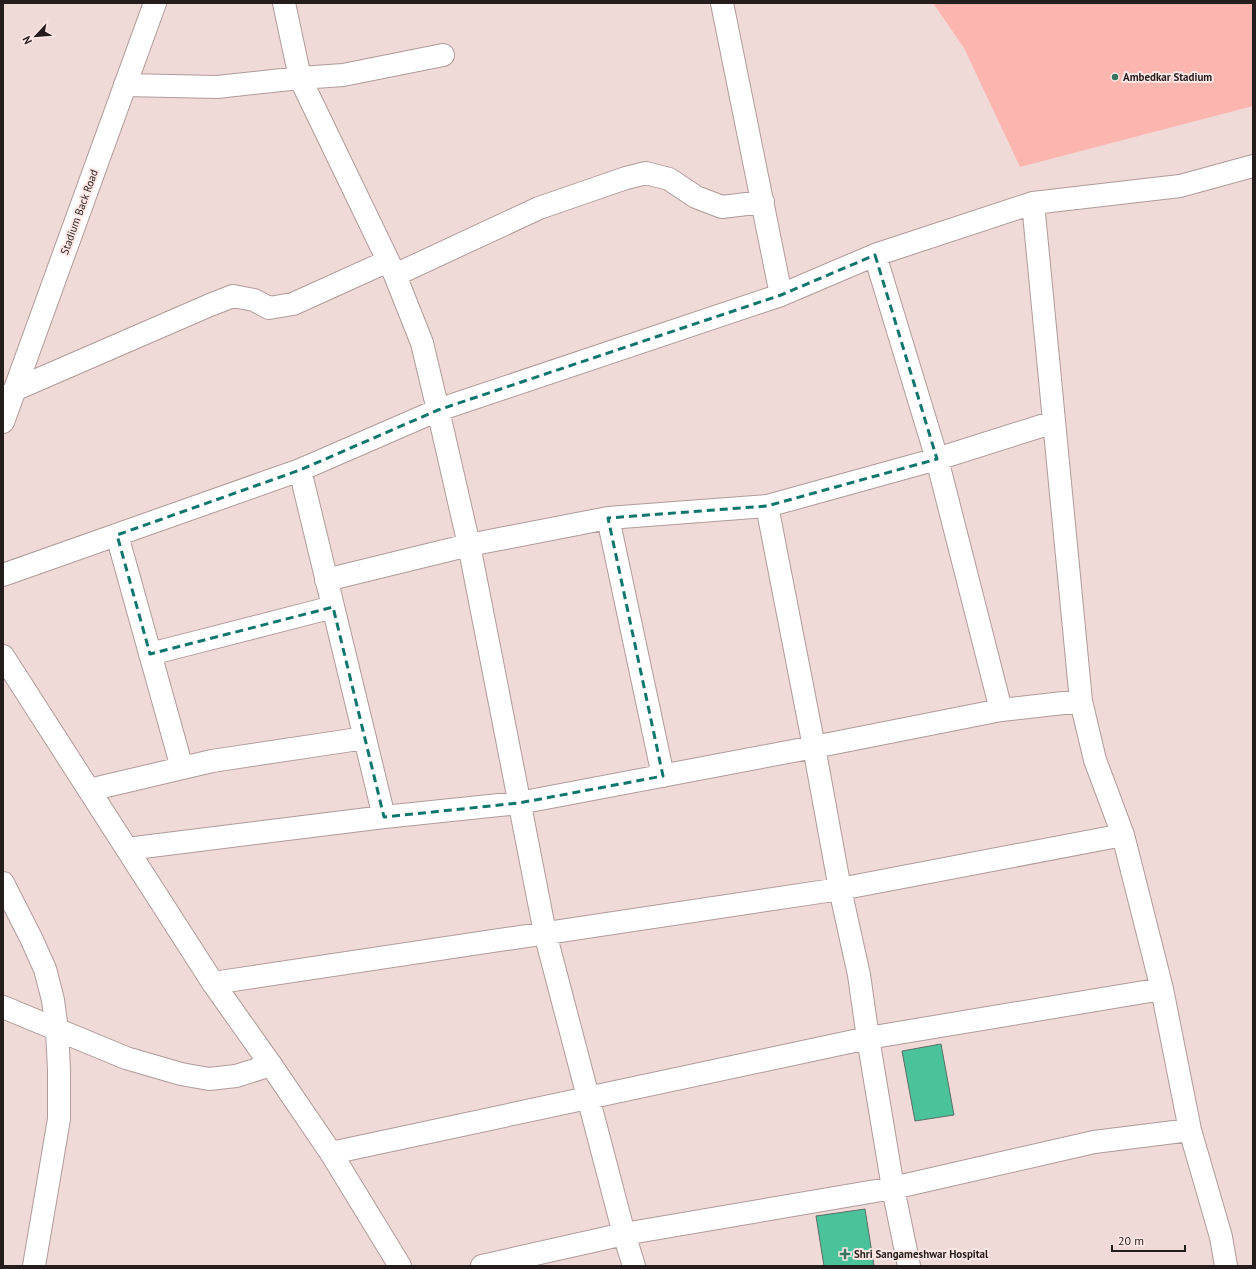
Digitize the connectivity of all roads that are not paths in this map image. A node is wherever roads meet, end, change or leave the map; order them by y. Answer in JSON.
{"nodes":[{"id":1,"x":155,"y":3,"type":"edge"},
{"id":2,"x":284,"y":3,"type":"edge"},
{"id":3,"x":722,"y":3,"type":"edge"},
{"id":4,"x":443,"y":55,"type":"dead end"},
{"id":5,"x":300,"y":78,"type":"junction"},
{"id":6,"x":125,"y":85,"type":"junction"},
{"id":7,"x":1253,"y":166,"type":"edge"},
{"id":8,"x":762,"y":202,"type":"junction"},
{"id":9,"x":1033,"y":203,"type":"junction"},
{"id":10,"x":875,"y":255,"type":"junction"},
{"id":11,"x":392,"y":268,"type":"junction"},
{"id":12,"x":781,"y":295,"type":"junction"},
{"id":13,"x":14,"y":390,"type":"junction"},
{"id":14,"x":438,"y":410,"type":"junction"},
{"id":15,"x":3,"y":422,"type":"edge"},
{"id":16,"x":1054,"y":422,"type":"junction"},
{"id":17,"x":937,"y":460,"type":"junction"},
{"id":18,"x":300,"y":470,"type":"junction"},
{"id":19,"x":767,"y":506,"type":"junction"},
{"id":20,"x":608,"y":518,"type":"junction"},
{"id":21,"x":117,"y":535,"type":"junction"},
{"id":22,"x":469,"y":545,"type":"junction"},
{"id":23,"x":3,"y":575,"type":"edge"},
{"id":24,"x":326,"y":580,"type":"junction"},
{"id":25,"x":333,"y":607,"type":"junction"},
{"id":26,"x":150,"y":654,"type":"junction"},
{"id":27,"x":3,"y":656,"type":"edge"},
{"id":28,"x":1081,"y":701,"type":"junction"},
{"id":29,"x":1001,"y":710,"type":"junction"},
{"id":30,"x":365,"y":738,"type":"junction"},
{"id":31,"x":814,"y":747,"type":"junction"},
{"id":32,"x":182,"y":768,"type":"junction"},
{"id":33,"x":663,"y":776,"type":"junction"},
{"id":34,"x":89,"y":790,"type":"junction"},
{"id":35,"x":519,"y":803,"type":"junction"},
{"id":36,"x":384,"y":817,"type":"junction"},
{"id":37,"x":1123,"y":834,"type":"junction"},
{"id":38,"x":127,"y":849,"type":"junction"},
{"id":39,"x":3,"y":883,"type":"edge"},
{"id":40,"x":840,"y":889,"type":"junction"},
{"id":41,"x":546,"y":933,"type":"junction"},
{"id":42,"x":212,"y":983,"type":"junction"},
{"id":43,"x":1162,"y":989,"type":"junction"},
{"id":44,"x":3,"y":1007,"type":"edge"},
{"id":45,"x":56,"y":1030,"type":"junction"},
{"id":46,"x":868,"y":1038,"type":"junction"},
{"id":47,"x":271,"y":1065,"type":"junction"},
{"id":48,"x":589,"y":1098,"type":"junction"},
{"id":49,"x":1190,"y":1130,"type":"junction"},
{"id":50,"x":331,"y":1153,"type":"junction"},
{"id":51,"x":893,"y":1188,"type":"junction"},
{"id":52,"x":624,"y":1234,"type":"junction"},
{"id":53,"x":34,"y":1266,"type":"edge"},
{"id":54,"x":400,"y":1266,"type":"edge"},
{"id":55,"x":482,"y":1266,"type":"edge"},
{"id":56,"x":634,"y":1266,"type":"edge"},
{"id":57,"x":909,"y":1266,"type":"edge"},
{"id":58,"x":1226,"y":1266,"type":"edge"}],
"edges":[{"from":1,"to":6,"type":"street","name":"Stadium Back Road"},
{"from":2,"to":5,"type":"street"},
{"from":3,"to":8,"type":"street"},
{"from":4,"to":5,"type":"street"},
{"from":5,"to":6,"type":"street"},
{"from":5,"to":11,"type":"street"},
{"from":6,"to":13,"type":"street","name":"Stadium Back Road"},
{"from":7,"to":9,"type":"street"},
{"from":8,"to":11,"type":"street"},
{"from":8,"to":12,"type":"street"},
{"from":9,"to":10,"type":"street"},
{"from":9,"to":16,"type":"street"},
{"from":10,"to":12,"type":"street"},
{"from":10,"to":17,"type":"street"},
{"from":11,"to":13,"type":"street"},
{"from":11,"to":14,"type":"street"},
{"from":12,"to":14,"type":"street"},
{"from":13,"to":15,"type":"street","name":"Stadium Back Road"},
{"from":14,"to":18,"type":"street"},
{"from":14,"to":22,"type":"street"},
{"from":16,"to":17,"type":"street"},
{"from":16,"to":28,"type":"street"},
{"from":17,"to":19,"type":"street"},
{"from":17,"to":29,"type":"street"},
{"from":18,"to":21,"type":"street"},
{"from":18,"to":24,"type":"street"},
{"from":19,"to":20,"type":"street"},
{"from":19,"to":31,"type":"street"},
{"from":20,"to":22,"type":"street"},
{"from":20,"to":33,"type":"street"},
{"from":21,"to":23,"type":"street"},
{"from":21,"to":26,"type":"street"},
{"from":22,"to":24,"type":"street"},
{"from":22,"to":35,"type":"street"},
{"from":24,"to":25,"type":"street"},
{"from":25,"to":26,"type":"street"},
{"from":25,"to":30,"type":"street"},
{"from":26,"to":32,"type":"street"},
{"from":27,"to":34,"type":"street"},
{"from":28,"to":29,"type":"street"},
{"from":28,"to":37,"type":"street"},
{"from":29,"to":31,"type":"street"},
{"from":30,"to":32,"type":"street"},
{"from":30,"to":36,"type":"street"},
{"from":31,"to":33,"type":"street"},
{"from":31,"to":40,"type":"street"},
{"from":32,"to":34,"type":"street"},
{"from":33,"to":35,"type":"street"},
{"from":34,"to":38,"type":"street"},
{"from":35,"to":36,"type":"street"},
{"from":35,"to":41,"type":"street"},
{"from":36,"to":38,"type":"street"},
{"from":37,"to":40,"type":"street"},
{"from":37,"to":43,"type":"street"},
{"from":38,"to":42,"type":"street"},
{"from":39,"to":45,"type":"street"},
{"from":40,"to":41,"type":"street"},
{"from":40,"to":46,"type":"street"},
{"from":41,"to":42,"type":"street"},
{"from":41,"to":48,"type":"street"},
{"from":42,"to":47,"type":"street"},
{"from":43,"to":46,"type":"street"},
{"from":43,"to":49,"type":"street"},
{"from":44,"to":45,"type":"street"},
{"from":45,"to":47,"type":"street"},
{"from":45,"to":53,"type":"street"},
{"from":46,"to":48,"type":"street"},
{"from":46,"to":51,"type":"street"},
{"from":47,"to":50,"type":"street"},
{"from":48,"to":50,"type":"street"},
{"from":48,"to":52,"type":"street"},
{"from":49,"to":51,"type":"street"},
{"from":49,"to":58,"type":"street"},
{"from":50,"to":54,"type":"street"},
{"from":51,"to":52,"type":"street"},
{"from":51,"to":57,"type":"street"},
{"from":52,"to":55,"type":"street"},
{"from":52,"to":56,"type":"street"}]}
